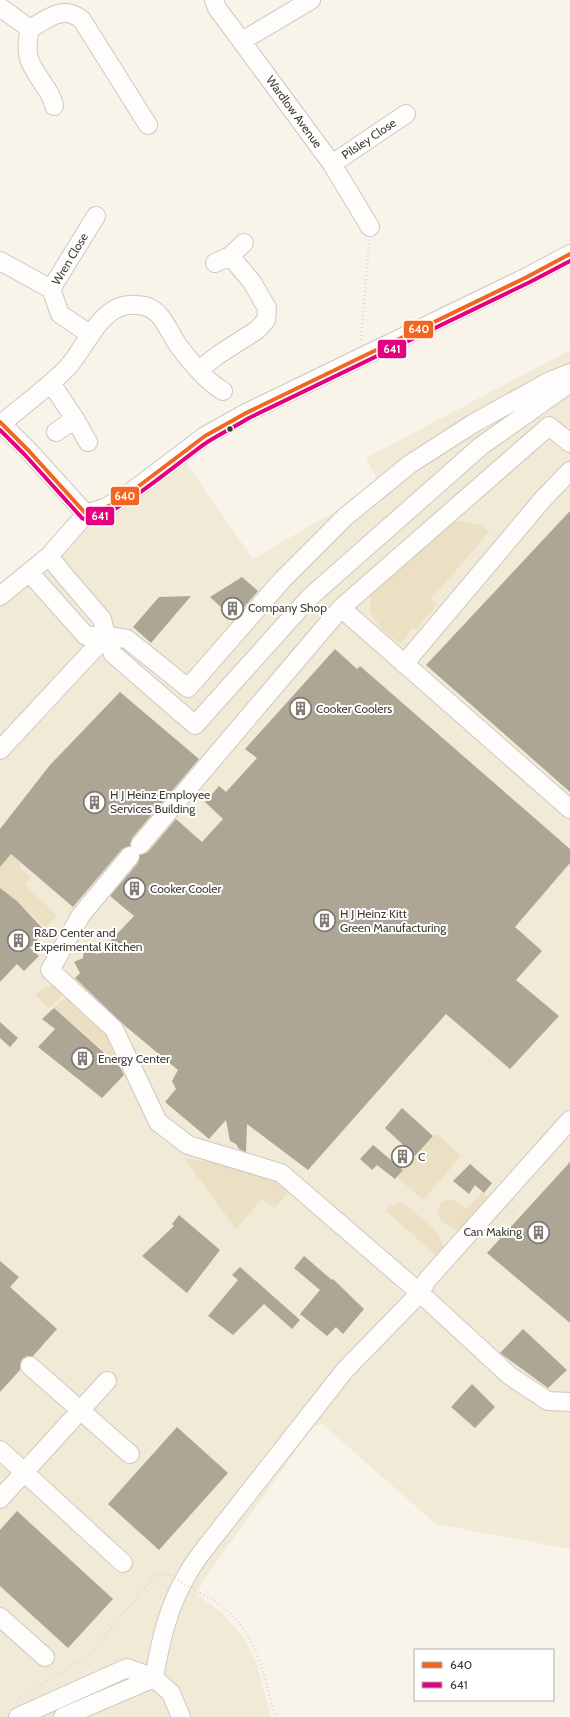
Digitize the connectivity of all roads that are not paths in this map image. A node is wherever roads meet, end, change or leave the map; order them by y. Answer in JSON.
{"nodes":[{"id":1,"x":214,"y":0,"type":"edge"},
{"id":2,"x":311,"y":0,"type":"edge"},
{"id":3,"x":0,"y":7,"type":"edge"},
{"id":4,"x":30,"y":29,"type":"junction"},
{"id":5,"x":242,"y":41,"type":"junction"},
{"id":6,"x":54,"y":106,"type":"dead end"},
{"id":7,"x":406,"y":114,"type":"dead end"},
{"id":8,"x":148,"y":125,"type":"dead end"},
{"id":9,"x":332,"y":164,"type":"junction"},
{"id":10,"x":96,"y":216,"type":"dead end"},
{"id":11,"x":370,"y":227,"type":"road end"},
{"id":12,"x":244,"y":243,"type":"dead end"},
{"id":13,"x":570,"y":254,"type":"edge"},
{"id":14,"x":0,"y":261,"type":"edge"},
{"id":15,"x":52,"y":290,"type":"junction"},
{"id":16,"x":91,"y":335,"type":"junction"},
{"id":17,"x":199,"y":370,"type":"junction"},
{"id":18,"x":570,"y":372,"type":"edge"},
{"id":19,"x":51,"y":383,"type":"junction"},
{"id":20,"x":570,"y":383,"type":"edge"},
{"id":21,"x":223,"y":391,"type":"dead end"},
{"id":22,"x":75,"y":419,"type":"junction"},
{"id":23,"x":1,"y":423,"type":"edge"},
{"id":24,"x":56,"y":432,"type":"dead end"},
{"id":25,"x":88,"y":442,"type":"dead end"},
{"id":26,"x":570,"y":443,"type":"edge"},
{"id":27,"x":570,"y":471,"type":"edge"},
{"id":28,"x":86,"y":514,"type":"junction"},
{"id":29,"x":49,"y":556,"type":"junction"},
{"id":30,"x":29,"y":572,"type":"junction"},
{"id":31,"x":0,"y":596,"type":"edge"},
{"id":32,"x":340,"y":608,"type":"junction"},
{"id":33,"x":106,"y":636,"type":"junction"},
{"id":34,"x":404,"y":664,"type":"junction"},
{"id":35,"x":0,"y":750,"type":"edge"},
{"id":36,"x":570,"y":809,"type":"edge"},
{"id":37,"x":570,"y":1120,"type":"edge"},
{"id":38,"x":420,"y":1293,"type":"junction"},
{"id":39,"x":30,"y":1366,"type":"dead end"},
{"id":40,"x":107,"y":1382,"type":"dead end"},
{"id":41,"x":570,"y":1402,"type":"edge"},
{"id":42,"x":80,"y":1411,"type":"junction"},
{"id":43,"x":0,"y":1450,"type":"edge"},
{"id":44,"x":130,"y":1454,"type":"dead end"},
{"id":45,"x":24,"y":1472,"type":"junction"},
{"id":46,"x":0,"y":1498,"type":"edge"},
{"id":47,"x":123,"y":1563,"type":"dead end"},
{"id":48,"x":0,"y":1617,"type":"edge"},
{"id":49,"x":45,"y":1658,"type":"dead end"},
{"id":50,"x":154,"y":1678,"type":"junction"},
{"id":51,"x":17,"y":1710,"type":"edge"},
{"id":52,"x":63,"y":1717,"type":"edge"},
{"id":53,"x":181,"y":1717,"type":"edge"}],
"edges":[{"from":1,"to":5,"type":"street","name":"Wardlow Avenue"},
{"from":2,"to":5,"type":"street"},
{"from":3,"to":4,"type":"street"},
{"from":4,"to":6,"type":"street"},
{"from":4,"to":8,"type":"street"},
{"from":5,"to":9,"type":"street","name":"Wardlow Avenue"},
{"from":7,"to":9,"type":"street","name":"Pilsley Close"},
{"from":9,"to":11,"type":"street","name":"Wardlow Avenue"},
{"from":10,"to":15,"type":"street","name":"Wren Close"},
{"from":12,"to":17,"type":"street"},
{"from":13,"to":28,"type":"street"},
{"from":14,"to":15,"type":"street"},
{"from":15,"to":16,"type":"street","name":"Wren Close"},
{"from":16,"to":17,"type":"street"},
{"from":16,"to":19,"type":"street"},
{"from":17,"to":21,"type":"street"},
{"from":18,"to":33,"type":"street"},
{"from":19,"to":22,"type":"street"},
{"from":19,"to":23,"type":"street"},
{"from":20,"to":33,"type":"street"},
{"from":22,"to":24,"type":"street"},
{"from":22,"to":25,"type":"street"},
{"from":23,"to":28,"type":"street"},
{"from":26,"to":32,"type":"street"},
{"from":27,"to":34,"type":"street"},
{"from":28,"to":29,"type":"street"},
{"from":29,"to":30,"type":"street"},
{"from":29,"to":33,"type":"street"},
{"from":30,"to":31,"type":"street"},
{"from":30,"to":33,"type":"street"},
{"from":32,"to":34,"type":"street"},
{"from":32,"to":38,"type":"street"},
{"from":33,"to":35,"type":"street"},
{"from":34,"to":36,"type":"street"},
{"from":37,"to":38,"type":"street"},
{"from":38,"to":41,"type":"street"},
{"from":38,"to":50,"type":"street"},
{"from":39,"to":42,"type":"street"},
{"from":40,"to":42,"type":"street"},
{"from":42,"to":44,"type":"street"},
{"from":42,"to":45,"type":"street"},
{"from":43,"to":45,"type":"street"},
{"from":45,"to":46,"type":"street"},
{"from":45,"to":47,"type":"street"},
{"from":48,"to":49,"type":"street"},
{"from":50,"to":51,"type":"street"},
{"from":50,"to":52,"type":"street"},
{"from":50,"to":53,"type":"street"}]}
